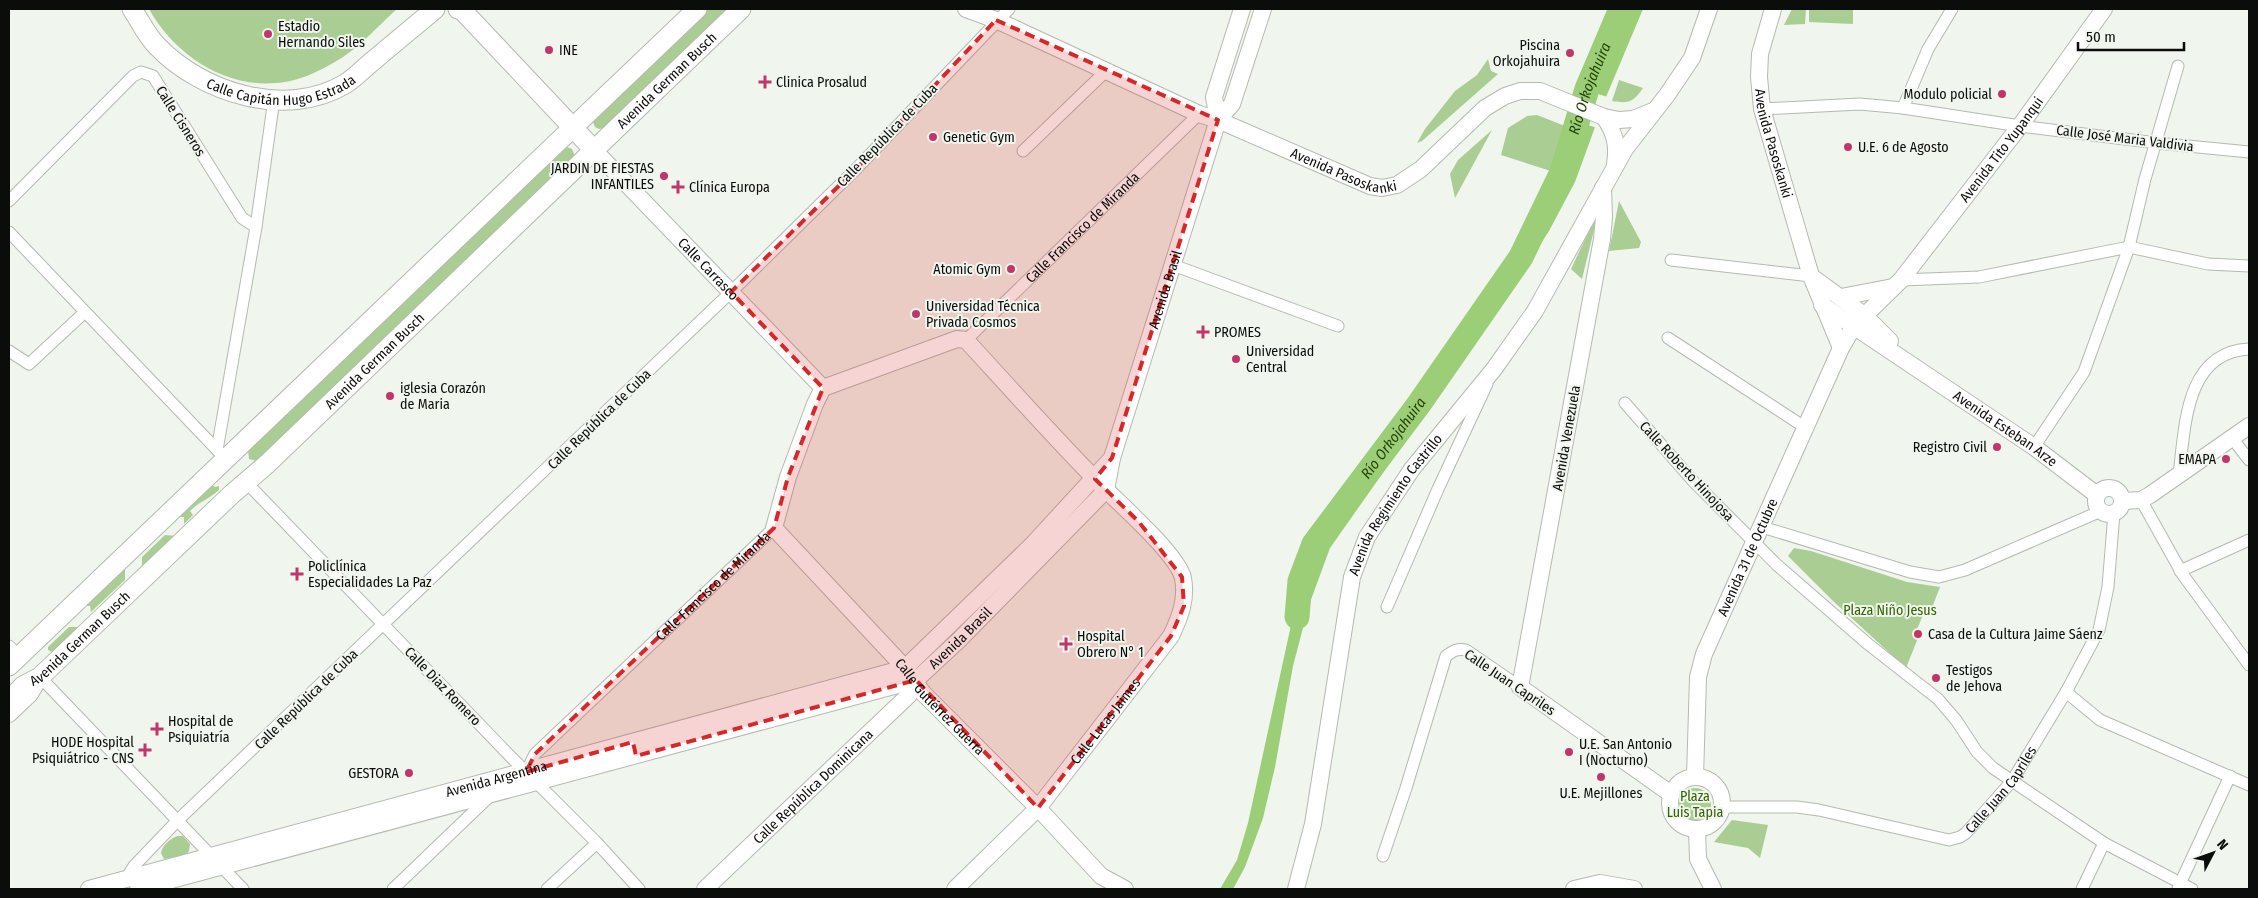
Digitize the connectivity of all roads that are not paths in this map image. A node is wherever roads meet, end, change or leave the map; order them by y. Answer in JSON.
{"nodes":[{"id":1,"x":132,"y":9,"type":"edge"},
{"id":2,"x":435,"y":9,"type":"edge"},
{"id":3,"x":460,"y":9,"type":"edge"},
{"id":4,"x":697,"y":9,"type":"edge"},
{"id":5,"x":741,"y":9,"type":"edge"},
{"id":6,"x":966,"y":9,"type":"edge"},
{"id":7,"x":1009,"y":9,"type":"edge"},
{"id":8,"x":1242,"y":9,"type":"edge"},
{"id":9,"x":1262,"y":9,"type":"edge"},
{"id":10,"x":1709,"y":9,"type":"edge"},
{"id":11,"x":1773,"y":9,"type":"edge"},
{"id":12,"x":1952,"y":9,"type":"edge"},
{"id":13,"x":2104,"y":9,"type":"edge"},
{"id":14,"x":996,"y":20,"type":"junction"},
{"id":15,"x":1228,"y":52,"type":"junction"},
{"id":16,"x":1247,"y":58,"type":"junction"},
{"id":17,"x":2178,"y":66,"type":"dead end"},
{"id":18,"x":1106,"y":71,"type":"junction"},
{"id":19,"x":274,"y":99,"type":"junction"},
{"id":20,"x":1903,"y":108,"type":"junction"},
{"id":21,"x":1762,"y":109,"type":"junction"},
{"id":22,"x":1654,"y":110,"type":"junction"},
{"id":23,"x":1199,"y":114,"type":"junction"},
{"id":24,"x":1602,"y":116,"type":"junction"},
{"id":25,"x":1218,"y":120,"type":"junction"},
{"id":26,"x":2020,"y":126,"type":"junction"},
{"id":27,"x":572,"y":128,"type":"junction"},
{"id":28,"x":2157,"y":143,"type":"junction"},
{"id":29,"x":594,"y":150,"type":"junction"},
{"id":30,"x":1023,"y":151,"type":"dead end"},
{"id":31,"x":2249,"y":152,"type":"edge"},
{"id":32,"x":1614,"y":167,"type":"junction"},
{"id":33,"x":1603,"y":188,"type":"junction"},
{"id":34,"x":9,"y":202,"type":"edge"},
{"id":35,"x":256,"y":227,"type":"junction"},
{"id":36,"x":9,"y":232,"type":"edge"},
{"id":37,"x":2129,"y":247,"type":"junction"},
{"id":38,"x":1671,"y":260,"type":"dead end"},
{"id":39,"x":1172,"y":265,"type":"junction"},
{"id":40,"x":2249,"y":266,"type":"edge"},
{"id":41,"x":1811,"y":276,"type":"junction"},
{"id":42,"x":1898,"y":283,"type":"junction"},
{"id":43,"x":731,"y":292,"type":"junction"},
{"id":44,"x":1841,"y":298,"type":"junction"},
{"id":45,"x":1822,"y":305,"type":"junction"},
{"id":46,"x":85,"y":312,"type":"junction"},
{"id":47,"x":1859,"y":320,"type":"junction"},
{"id":48,"x":1338,"y":326,"type":"dead end"},
{"id":49,"x":1668,"y":338,"type":"dead end"},
{"id":50,"x":966,"y":340,"type":"junction"},
{"id":51,"x":1841,"y":348,"type":"junction"},
{"id":52,"x":2249,"y":349,"type":"edge"},
{"id":53,"x":9,"y":351,"type":"edge"},
{"id":54,"x":1494,"y":369,"type":"junction"},
{"id":55,"x":823,"y":388,"type":"junction"},
{"id":56,"x":1625,"y":403,"type":"dead end"},
{"id":57,"x":2249,"y":426,"type":"edge"},
{"id":58,"x":1806,"y":428,"type":"junction"},
{"id":59,"x":2232,"y":438,"type":"junction"},
{"id":60,"x":2034,"y":448,"type":"junction"},
{"id":61,"x":221,"y":455,"type":"junction"},
{"id":62,"x":1112,"y":458,"type":"junction"},
{"id":63,"x":2249,"y":460,"type":"edge"},
{"id":64,"x":2179,"y":475,"type":"junction"},
{"id":65,"x":1095,"y":479,"type":"junction"},
{"id":66,"x":246,"y":482,"type":"junction"},
{"id":67,"x":1106,"y":490,"type":"junction"},
{"id":68,"x":2141,"y":500,"type":"junction"},
{"id":69,"x":2109,"y":505,"type":"junction"},
{"id":70,"x":1762,"y":527,"type":"junction"},
{"id":71,"x":774,"y":528,"type":"junction"},
{"id":72,"x":2249,"y":540,"type":"edge"},
{"id":73,"x":1755,"y":542,"type":"junction"},
{"id":74,"x":1038,"y":550,"type":"junction"},
{"id":75,"x":2180,"y":571,"type":"junction"},
{"id":76,"x":1387,"y":607,"type":"dead end"},
{"id":77,"x":384,"y":625,"type":"junction"},
{"id":78,"x":947,"y":627,"type":"junction"},
{"id":79,"x":959,"y":640,"type":"junction"},
{"id":80,"x":12,"y":656,"type":"edge"},
{"id":81,"x":2249,"y":664,"type":"edge"},
{"id":82,"x":910,"y":674,"type":"junction"},
{"id":83,"x":40,"y":678,"type":"junction"},
{"id":84,"x":1520,"y":687,"type":"junction"},
{"id":85,"x":2066,"y":692,"type":"junction"},
{"id":86,"x":9,"y":701,"type":"edge"},
{"id":87,"x":9,"y":714,"type":"edge"},
{"id":88,"x":2230,"y":776,"type":"junction"},
{"id":89,"x":532,"y":777,"type":"junction"},
{"id":90,"x":1695,"y":777,"type":"junction"},
{"id":91,"x":2012,"y":781,"type":"junction"},
{"id":92,"x":2249,"y":785,"type":"edge"},
{"id":93,"x":489,"y":789,"type":"junction"},
{"id":94,"x":1671,"y":794,"type":"junction"},
{"id":95,"x":1038,"y":808,"type":"junction"},
{"id":96,"x":1722,"y":808,"type":"junction"},
{"id":97,"x":178,"y":820,"type":"junction"},
{"id":98,"x":1697,"y":830,"type":"junction"},
{"id":99,"x":596,"y":843,"type":"junction"},
{"id":100,"x":2104,"y":843,"type":"junction"},
{"id":101,"x":1383,"y":856,"type":"dead end"},
{"id":102,"x":217,"y":862,"type":"junction"},
{"id":103,"x":132,"y":884,"type":"edge"},
{"id":104,"x":1118,"y":886,"type":"edge"},
{"id":105,"x":2179,"y":886,"type":"edge"},
{"id":106,"x":1627,"y":888,"type":"edge"},
{"id":107,"x":89,"y":889,"type":"edge"},
{"id":108,"x":243,"y":889,"type":"edge"},
{"id":109,"x":393,"y":889,"type":"edge"},
{"id":110,"x":547,"y":889,"type":"edge"},
{"id":111,"x":639,"y":889,"type":"edge"},
{"id":112,"x":705,"y":889,"type":"edge"},
{"id":113,"x":955,"y":889,"type":"edge"},
{"id":114,"x":1296,"y":889,"type":"edge"},
{"id":115,"x":1574,"y":889,"type":"edge"},
{"id":116,"x":1713,"y":889,"type":"edge"},
{"id":117,"x":2082,"y":889,"type":"edge"},
{"id":118,"x":2192,"y":889,"type":"edge"}],
"edges":[{"from":1,"to":19,"type":"main road","name":"Calle Capitán Hugo Estrada"},
{"from":2,"to":19,"type":"main road","name":"Calle Capitán Hugo Estrada"},
{"from":3,"to":27,"type":"main road"},
{"from":4,"to":27,"type":"main road"},
{"from":5,"to":29,"type":"main road","name":"Avenida German Busch"},
{"from":6,"to":14,"type":"main road","name":"Avenida Pasoskanki"},
{"from":7,"to":14,"type":"street","name":"Calle República de Cuba"},
{"from":8,"to":15,"type":"main road","name":"Avenida Brasil"},
{"from":9,"to":16,"type":"main road","name":"Avenida Brasil"},
{"from":10,"to":22,"type":"main road","name":"Avenida Pasoskanki"},
{"from":11,"to":21,"type":"main road","name":"Avenida Pasoskanki"},
{"from":12,"to":20,"type":"street"},
{"from":13,"to":26,"type":"main road","name":"Avenida Tito Yupanqui"},
{"from":14,"to":18,"type":"main road","name":"Avenida Pasoskanki"},
{"from":14,"to":43,"type":"street","name":"Calle República de Cuba"},
{"from":15,"to":16,"type":"main road"},
{"from":15,"to":25,"type":"main road","name":"Avenida Brasil"},
{"from":16,"to":25,"type":"main road","name":"Avenida Brasil"},
{"from":17,"to":28,"type":"street"},
{"from":18,"to":23,"type":"main road","name":"Avenida Pasoskanki"},
{"from":18,"to":30,"type":"street"},
{"from":19,"to":35,"type":"street"},
{"from":20,"to":21,"type":"street","name":"Calle José Maria Valdivia"},
{"from":20,"to":26,"type":"street","name":"Calle José Maria Valdivia"},
{"from":21,"to":41,"type":"main road","name":"Avenida Pasoskanki"},
{"from":22,"to":24,"type":"main road","name":"Avenida Pasoskanki"},
{"from":22,"to":32,"type":"main road","name":"Avenida Regimiento Castrillo"},
{"from":23,"to":25,"type":"main road","name":"Avenida Pasoskanki"},
{"from":23,"to":50,"type":"street","name":"Calle Francisco de Miranda"},
{"from":24,"to":25,"type":"main road","name":"Avenida Pasoskanki"},
{"from":24,"to":32,"type":"main road","name":"Avenida Regimiento Castrillo"},
{"from":25,"to":39,"type":"main road","name":"Avenida Brasil"},
{"from":26,"to":28,"type":"street","name":"Calle José Maria Valdivia"},
{"from":26,"to":42,"type":"main road","name":"Avenida Tito Yupanqui"},
{"from":27,"to":29,"type":"main road"},
{"from":27,"to":61,"type":"main road"},
{"from":28,"to":31,"type":"street","name":"Calle José Maria Valdivia"},
{"from":28,"to":37,"type":"street"},
{"from":29,"to":43,"type":"main road","name":"Calle Carrasco"},
{"from":29,"to":66,"type":"main road","name":"Avenida German Busch"},
{"from":32,"to":33,"type":"main road","name":"Avenida Regimiento Castrillo"},
{"from":33,"to":54,"type":"main road","name":"Avenida Regimiento Castrillo"},
{"from":33,"to":84,"type":"main road","name":"Avenida Venezuela"},
{"from":34,"to":35,"type":"street","name":"Calle Cisneros"},
{"from":35,"to":61,"type":"street"},
{"from":36,"to":46,"type":"street"},
{"from":37,"to":40,"type":"street"},
{"from":37,"to":42,"type":"street"},
{"from":37,"to":60,"type":"street"},
{"from":38,"to":41,"type":"street"},
{"from":39,"to":48,"type":"street"},
{"from":39,"to":62,"type":"main road","name":"Avenida Brasil"},
{"from":41,"to":44,"type":"main road","name":"Avenida Esteban Arze"},
{"from":41,"to":45,"type":"main road"},
{"from":42,"to":44,"type":"main road"},
{"from":42,"to":47,"type":"main road","name":"Avenida Tito Yupanqui"},
{"from":43,"to":55,"type":"main road","name":"Calle Carrasco"},
{"from":43,"to":77,"type":"street","name":"Calle República de Cuba"},
{"from":44,"to":47,"type":"main road","name":"Avenida Esteban Arze"},
{"from":45,"to":47,"type":"main road","name":"Avenida Esteban Arze"},
{"from":45,"to":51,"type":"main road"},
{"from":46,"to":53,"type":"street"},
{"from":46,"to":61,"type":"street"},
{"from":47,"to":51,"type":"main road","name":"Avenida 31 de Octubre"},
{"from":47,"to":60,"type":"main road","name":"Avenida Esteban Arze"},
{"from":49,"to":58,"type":"street"},
{"from":50,"to":55,"type":"main road"},
{"from":50,"to":65,"type":"main road"},
{"from":51,"to":58,"type":"main road","name":"Avenida 31 de Octubre"},
{"from":52,"to":64,"type":"street"},
{"from":54,"to":76,"type":"street"},
{"from":54,"to":114,"type":"main road","name":"Avenida Regimiento Castrillo"},
{"from":55,"to":71,"type":"main road","name":"Calle Francisco de Miranda"},
{"from":56,"to":73,"type":"street","name":"Calle Roberto Hinojosa"},
{"from":57,"to":59,"type":"main road"},
{"from":58,"to":70,"type":"main road","name":"Avenida 31 de Octubre"},
{"from":59,"to":63,"type":"street"},
{"from":59,"to":64,"type":"main road"},
{"from":60,"to":69,"type":"main road","name":"Avenida Esteban Arze"},
{"from":61,"to":66,"type":"main road"},
{"from":61,"to":80,"type":"main road"},
{"from":62,"to":65,"type":"main road","name":"Avenida Brasil"},
{"from":62,"to":67,"type":"main road","name":"Avenida Brasil"},
{"from":64,"to":68,"type":"main road"},
{"from":65,"to":67,"type":"main road"},
{"from":65,"to":74,"type":"main road","name":"Avenida Brasil"},
{"from":66,"to":77,"type":"street","name":"Calle Diaz Romero"},
{"from":66,"to":83,"type":"main road","name":"Avenida German Busch"},
{"from":67,"to":74,"type":"main road","name":"Avenida Brasil"},
{"from":67,"to":95,"type":"main road","name":"Calle Lucas Jaimes"},
{"from":68,"to":69,"type":"main road"},
{"from":68,"to":75,"type":"street"},
{"from":69,"to":70,"type":"street"},
{"from":69,"to":85,"type":"street","name":"Calle Juan Capriles"},
{"from":70,"to":73,"type":"main road","name":"Avenida 31 de Octubre"},
{"from":71,"to":82,"type":"main road","name":"Calle Gutiérrez Guerra"},
{"from":71,"to":89,"type":"street","name":"Calle Francisco de Miranda"},
{"from":72,"to":75,"type":"street"},
{"from":73,"to":90,"type":"main road","name":"Avenida 31 de Octubre"},
{"from":73,"to":91,"type":"street","name":"Calle Roberto Hinojosa"},
{"from":74,"to":78,"type":"main road","name":"Avenida Brasil"},
{"from":74,"to":79,"type":"main road","name":"Avenida Brasil"},
{"from":75,"to":81,"type":"street"},
{"from":77,"to":89,"type":"street","name":"Calle Diaz Romero"},
{"from":77,"to":97,"type":"street","name":"Calle República de Cuba"},
{"from":78,"to":79,"type":"main road"},
{"from":78,"to":82,"type":"main road","name":"Avenida Brasil"},
{"from":79,"to":82,"type":"main road","name":"Avenida Brasil"},
{"from":80,"to":83,"type":"main road"},
{"from":82,"to":89,"type":"main road","name":"Avenida Argentina"},
{"from":82,"to":95,"type":"main road","name":"Calle Gutiérrez Guerra"},
{"from":82,"to":112,"type":"main road","name":"Calle República Dominicana"},
{"from":83,"to":86,"type":"main road"},
{"from":83,"to":87,"type":"main road","name":"Avenida German Busch"},
{"from":83,"to":97,"type":"street"},
{"from":84,"to":94,"type":"main road","name":"Calle Juan Capriles"},
{"from":84,"to":101,"type":"street","name":"Calle Juan Capriles"},
{"from":85,"to":88,"type":"street"},
{"from":85,"to":91,"type":"street","name":"Calle Juan Capriles"},
{"from":88,"to":92,"type":"street"},
{"from":88,"to":105,"type":"street"},
{"from":89,"to":93,"type":"main road","name":"Avenida Argentina"},
{"from":89,"to":99,"type":"street","name":"Calle Diaz Romero"},
{"from":90,"to":94,"type":"main road"},
{"from":90,"to":96,"type":"main road"},
{"from":91,"to":96,"type":"street","name":"Calle Juan Capriles"},
{"from":91,"to":100,"type":"street","name":"Calle Roberto Hinojosa"},
{"from":93,"to":102,"type":"main road","name":"Avenida Argentina"},
{"from":93,"to":109,"type":"street"},
{"from":94,"to":98,"type":"main road"},
{"from":95,"to":104,"type":"main road","name":"Calle Gutiérrez Guerra"},
{"from":95,"to":113,"type":"main road","name":"Calle Lucas Jaimes"},
{"from":96,"to":98,"type":"main road"},
{"from":97,"to":102,"type":"street"},
{"from":97,"to":103,"type":"street","name":"Calle República de Cuba"},
{"from":98,"to":116,"type":"main road"},
{"from":99,"to":110,"type":"street"},
{"from":99,"to":111,"type":"street","name":"Calle Diaz Romero"},
{"from":100,"to":105,"type":"street","name":"Calle Roberto Hinojosa"},
{"from":100,"to":117,"type":"street"},
{"from":102,"to":103,"type":"main road","name":"Avenida Argentina"},
{"from":102,"to":108,"type":"street"},
{"from":103,"to":107,"type":"main road","name":"Avenida Argentina"},
{"from":105,"to":118,"type":"street","name":"Calle Roberto Hinojosa"},
{"from":106,"to":115,"type":"main road"}]}
